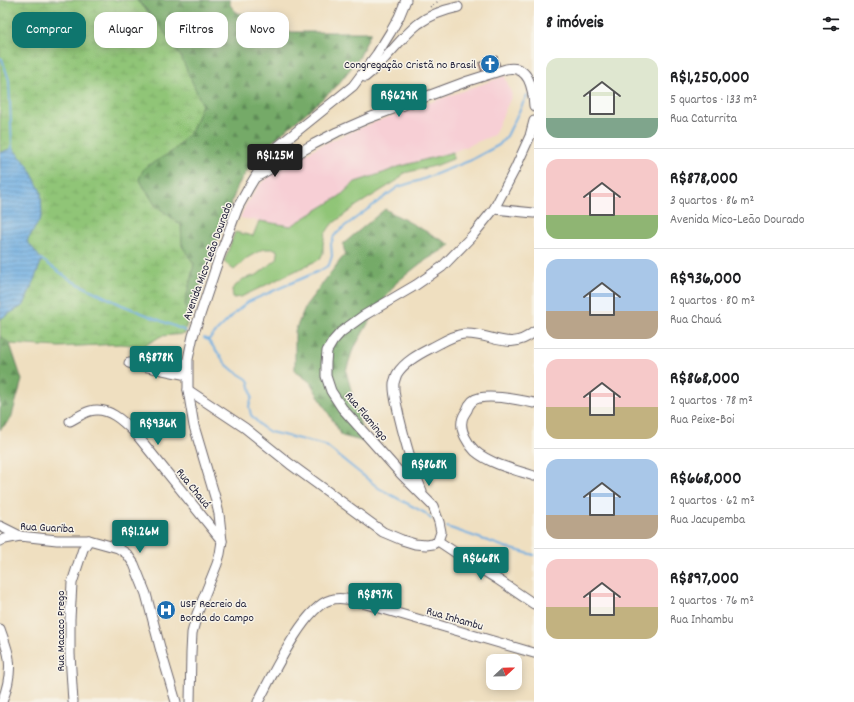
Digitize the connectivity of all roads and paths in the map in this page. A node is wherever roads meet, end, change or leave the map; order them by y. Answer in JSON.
{"nodes":[{"id":1,"x":406,"y":0,"type":"edge"},
{"id":2,"x":458,"y":8,"type":"dead end"},
{"id":3,"x":353,"y":86,"type":"junction"},
{"id":4,"x":534,"y":106,"type":"edge"},
{"id":5,"x":534,"y":121,"type":"edge"},
{"id":6,"x":269,"y":156,"type":"junction"},
{"id":7,"x":284,"y":161,"type":"junction"},
{"id":8,"x":255,"y":177,"type":"junction"},
{"id":9,"x":494,"y":209,"type":"junction"},
{"id":10,"x":534,"y":213,"type":"edge"},
{"id":11,"x":534,"y":332,"type":"edge"},
{"id":12,"x":129,"y":363,"type":"dead end"},
{"id":13,"x":187,"y":375,"type":"junction"},
{"id":14,"x":188,"y":390,"type":"junction"},
{"id":15,"x":534,"y":403,"type":"edge"},
{"id":16,"x":70,"y":421,"type":"dead end"},
{"id":17,"x":534,"y":476,"type":"edge"},
{"id":18,"x":425,"y":498,"type":"junction"},
{"id":19,"x":0,"y":526,"type":"edge"},
{"id":20,"x":20,"y":536,"type":"junction"},
{"id":21,"x":89,"y":540,"type":"junction"},
{"id":22,"x":0,"y":541,"type":"edge"},
{"id":23,"x":222,"y":541,"type":"junction"},
{"id":24,"x":438,"y":541,"type":"junction"},
{"id":25,"x":534,"y":604,"type":"edge"},
{"id":26,"x":0,"y":629,"type":"edge"},
{"id":27,"x":534,"y":653,"type":"edge"},
{"id":28,"x":2,"y":702,"type":"edge"},
{"id":29,"x":73,"y":702,"type":"edge"},
{"id":30,"x":176,"y":702,"type":"edge"},
{"id":31,"x":190,"y":702,"type":"edge"},
{"id":32,"x":258,"y":702,"type":"edge"}],
"edges":[{"from":1,"to":3,"type":"street","name":"Avenida Mico-Leão Dourado"},
{"from":2,"to":3,"type":"street"},
{"from":3,"to":6,"type":"street","name":"Avenida Mico-Leão Dourado"},
{"from":4,"to":7,"type":"street"},
{"from":5,"to":9,"type":"street","name":"Rua Flamingo"},
{"from":6,"to":7,"type":"street"},
{"from":6,"to":8,"type":"street","name":"Avenida Mico-Leão Dourado"},
{"from":7,"to":8,"type":"street"},
{"from":8,"to":13,"type":"street","name":"Avenida Mico-Leão Dourado"},
{"from":9,"to":10,"type":"street"},
{"from":9,"to":18,"type":"street","name":"Rua Flamingo"},
{"from":11,"to":18,"type":"street"},
{"from":12,"to":13,"type":"street"},
{"from":13,"to":14,"type":"street","name":"Avenida Mico-Leão Dourado"},
{"from":14,"to":23,"type":"street","name":"Avenida Mico-Leão Dourado"},
{"from":14,"to":24,"type":"street"},
{"from":15,"to":17,"type":"street"},
{"from":16,"to":23,"type":"street","name":"Rua Chauá"},
{"from":18,"to":24,"type":"street","name":"Rua Flamingo"},
{"from":19,"to":20,"type":"street"},
{"from":20,"to":21,"type":"street","name":"Rua Guariba"},
{"from":20,"to":22,"type":"street","name":"Rua Guariba"},
{"from":21,"to":29,"type":"street","name":"Rua Macaco Prego"},
{"from":21,"to":30,"type":"street","name":"Rua Guariba"},
{"from":23,"to":31,"type":"street","name":"Avenida Mico-Leão Dourado"},
{"from":24,"to":25,"type":"street"},
{"from":26,"to":28,"type":"street"},
{"from":27,"to":32,"type":"street","name":"Rua Inhambu"}]}
